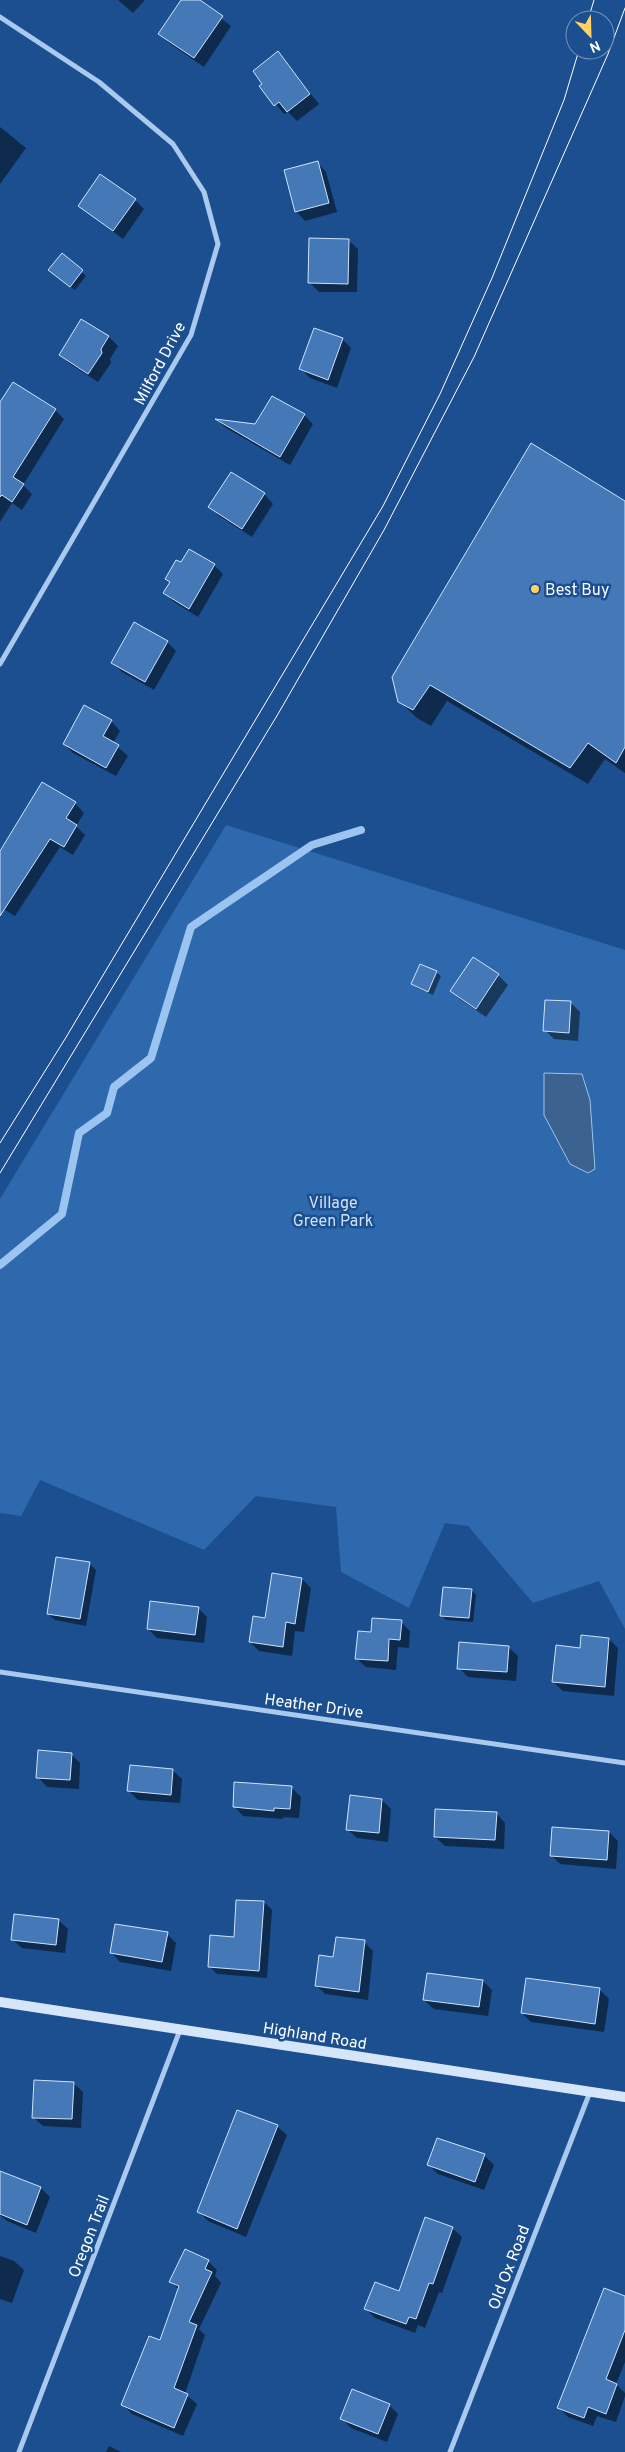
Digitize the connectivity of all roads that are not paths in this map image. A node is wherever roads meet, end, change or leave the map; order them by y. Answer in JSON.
{"nodes":[{"id":1,"x":0,"y":17,"type":"edge"},
{"id":2,"x":0,"y":664,"type":"edge"},
{"id":3,"x":0,"y":1672,"type":"edge"},
{"id":4,"x":625,"y":1763,"type":"edge"},
{"id":5,"x":0,"y":2002,"type":"edge"},
{"id":6,"x":180,"y":2029,"type":"junction"},
{"id":7,"x":590,"y":2092,"type":"junction"},
{"id":8,"x":625,"y":2097,"type":"edge"},
{"id":9,"x":19,"y":2452,"type":"edge"},
{"id":10,"x":450,"y":2452,"type":"edge"}],
"edges":[{"from":1,"to":2,"type":"street","name":"Milford Drive"},
{"from":3,"to":4,"type":"street","name":"Heather Drive"},
{"from":5,"to":6,"type":"street","name":"Highland Road"},
{"from":6,"to":7,"type":"street","name":"Highland Road"},
{"from":6,"to":9,"type":"street","name":"Oregon Trail"},
{"from":7,"to":8,"type":"street","name":"Highland Road"},
{"from":7,"to":10,"type":"street","name":"Old Ox Road"}]}
